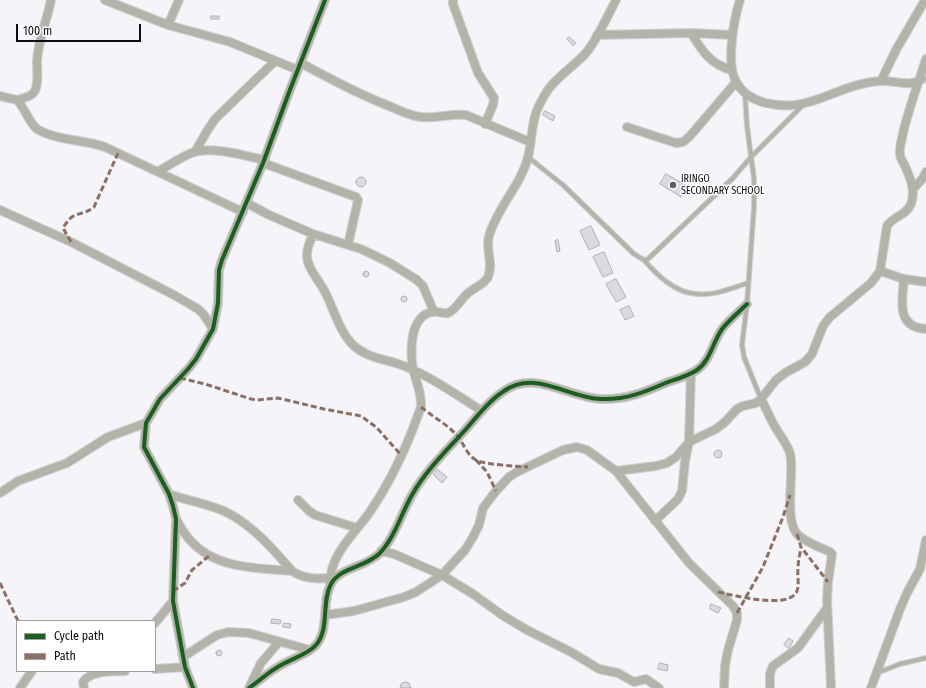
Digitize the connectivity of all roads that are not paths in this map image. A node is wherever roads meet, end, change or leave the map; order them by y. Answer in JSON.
{"nodes":[{"id":1,"x":51,"y":0,"type":"edge"},
{"id":2,"x":105,"y":0,"type":"edge"},
{"id":3,"x":179,"y":0,"type":"edge"},
{"id":4,"x":325,"y":0,"type":"edge"},
{"id":5,"x":453,"y":0,"type":"edge"},
{"id":6,"x":616,"y":0,"type":"edge"},
{"id":7,"x":740,"y":0,"type":"edge"},
{"id":8,"x":925,"y":0,"type":"edge"},
{"id":9,"x":168,"y":25,"type":"junction"},
{"id":10,"x":691,"y":33,"type":"junction"},
{"id":11,"x":597,"y":35,"type":"junction"},
{"id":12,"x":732,"y":35,"type":"junction"},
{"id":13,"x":926,"y":59,"type":"edge"},
{"id":14,"x":275,"y":62,"type":"junction"},
{"id":15,"x":299,"y":67,"type":"junction"},
{"id":16,"x":732,"y":70,"type":"junction"},
{"id":17,"x":926,"y":77,"type":"edge"},
{"id":18,"x":881,"y":81,"type":"junction"},
{"id":19,"x":736,"y":82,"type":"junction"},
{"id":20,"x":919,"y":82,"type":"junction"},
{"id":21,"x":745,"y":94,"type":"junction"},
{"id":22,"x":0,"y":96,"type":"edge"},
{"id":23,"x":18,"y":100,"type":"junction"},
{"id":24,"x":804,"y":104,"type":"junction"},
{"id":25,"x":486,"y":124,"type":"junction"},
{"id":26,"x":627,"y":127,"type":"dead end"},
{"id":27,"x":530,"y":142,"type":"junction"},
{"id":28,"x":195,"y":152,"type":"junction"},
{"id":29,"x":528,"y":157,"type":"junction"},
{"id":30,"x":751,"y":157,"type":"junction"},
{"id":31,"x":264,"y":161,"type":"junction"},
{"id":32,"x":159,"y":171,"type":"junction"},
{"id":33,"x":926,"y":172,"type":"edge"},
{"id":34,"x":913,"y":189,"type":"junction"},
{"id":35,"x":247,"y":203,"type":"junction"},
{"id":36,"x":0,"y":210,"type":"edge"},
{"id":37,"x":243,"y":212,"type":"junction"},
{"id":38,"x":313,"y":234,"type":"junction"},
{"id":39,"x":348,"y":246,"type":"junction"},
{"id":40,"x":644,"y":260,"type":"junction"},
{"id":41,"x":880,"y":271,"type":"junction"},
{"id":42,"x":904,"y":279,"type":"junction"},
{"id":43,"x":926,"y":282,"type":"edge"},
{"id":44,"x":748,"y":283,"type":"junction"},
{"id":45,"x":747,"y":304,"type":"junction"},
{"id":46,"x":434,"y":312,"type":"junction"},
{"id":47,"x":213,"y":329,"type":"junction"},
{"id":48,"x":926,"y":329,"type":"edge"},
{"id":49,"x":414,"y":370,"type":"junction"},
{"id":50,"x":691,"y":373,"type":"junction"},
{"id":51,"x":761,"y":399,"type":"junction"},
{"id":52,"x":482,"y":411,"type":"junction"},
{"id":53,"x":146,"y":422,"type":"junction"},
{"id":54,"x":689,"y":442,"type":"junction"},
{"id":55,"x":616,"y":471,"type":"junction"},
{"id":56,"x":0,"y":493,"type":"edge"},
{"id":57,"x":169,"y":494,"type":"junction"},
{"id":58,"x":298,"y":500,"type":"dead end"},
{"id":59,"x":176,"y":519,"type":"junction"},
{"id":60,"x":655,"y":521,"type":"junction"},
{"id":61,"x":357,"y":528,"type":"junction"},
{"id":62,"x":926,"y":540,"type":"edge"},
{"id":63,"x":381,"y":551,"type":"junction"},
{"id":64,"x":292,"y":571,"type":"junction"},
{"id":65,"x":442,"y":575,"type":"junction"},
{"id":66,"x":330,"y":582,"type":"junction"},
{"id":67,"x":173,"y":601,"type":"junction"},
{"id":68,"x":827,"y":608,"type":"junction"},
{"id":69,"x":324,"y":615,"type":"junction"},
{"id":70,"x":156,"y":622,"type":"edge"},
{"id":71,"x":279,"y":642,"type":"junction"},
{"id":72,"x":310,"y":650,"type":"junction"},
{"id":73,"x":183,"y":657,"type":"junction"},
{"id":74,"x":926,"y":658,"type":"edge"},
{"id":75,"x":185,"y":667,"type":"junction"},
{"id":76,"x":156,"y":670,"type":"edge"},
{"id":77,"x":31,"y":672,"type":"edge"},
{"id":78,"x":113,"y":672,"type":"edge"},
{"id":79,"x":877,"y":674,"type":"junction"},
{"id":80,"x":20,"y":688,"type":"edge"},
{"id":81,"x":84,"y":688,"type":"edge"},
{"id":82,"x":193,"y":688,"type":"edge"},
{"id":83,"x":250,"y":688,"type":"edge"},
{"id":84,"x":659,"y":688,"type":"edge"},
{"id":85,"x":724,"y":688,"type":"edge"},
{"id":86,"x":770,"y":688,"type":"edge"},
{"id":87,"x":831,"y":688,"type":"edge"},
{"id":88,"x":871,"y":688,"type":"edge"}],
"edges":[{"from":1,"to":23,"type":"street"},
{"from":2,"to":9,"type":"street"},
{"from":3,"to":9,"type":"street"},
{"from":4,"to":15,"type":"street"},
{"from":5,"to":25,"type":"street"},
{"from":6,"to":11,"type":"street"},
{"from":7,"to":12,"type":"street"},
{"from":8,"to":18,"type":"street"},
{"from":9,"to":14,"type":"street"},
{"from":10,"to":11,"type":"street"},
{"from":10,"to":12,"type":"street"},
{"from":10,"to":16,"type":"street"},
{"from":11,"to":27,"type":"street"},
{"from":12,"to":16,"type":"street"},
{"from":13,"to":20,"type":"street"},
{"from":14,"to":15,"type":"street"},
{"from":14,"to":28,"type":"street"},
{"from":15,"to":25,"type":"street"},
{"from":15,"to":31,"type":"street"},
{"from":16,"to":19,"type":"street"},
{"from":17,"to":20,"type":"street"},
{"from":18,"to":20,"type":"street"},
{"from":18,"to":24,"type":"street"},
{"from":19,"to":21,"type":"street"},
{"from":19,"to":26,"type":"street"},
{"from":20,"to":34,"type":"street"},
{"from":21,"to":24,"type":"street"},
{"from":21,"to":30,"type":"lane"},
{"from":22,"to":23,"type":"street"},
{"from":23,"to":32,"type":"street"},
{"from":24,"to":30,"type":"lane"},
{"from":25,"to":27,"type":"street"},
{"from":27,"to":29,"type":"street"},
{"from":28,"to":31,"type":"street"},
{"from":28,"to":32,"type":"street"},
{"from":29,"to":40,"type":"lane"},
{"from":29,"to":46,"type":"street"},
{"from":30,"to":40,"type":"lane"},
{"from":30,"to":44,"type":"lane"},
{"from":31,"to":35,"type":"street"},
{"from":31,"to":39,"type":"street"},
{"from":32,"to":37,"type":"street"},
{"from":33,"to":34,"type":"street"},
{"from":34,"to":41,"type":"street"},
{"from":35,"to":37,"type":"street"},
{"from":35,"to":38,"type":"street"},
{"from":36,"to":47,"type":"street"},
{"from":37,"to":47,"type":"street"},
{"from":38,"to":39,"type":"street"},
{"from":38,"to":49,"type":"street"},
{"from":39,"to":46,"type":"street"},
{"from":40,"to":44,"type":"lane"},
{"from":41,"to":42,"type":"street"},
{"from":41,"to":51,"type":"street"},
{"from":42,"to":43,"type":"street"},
{"from":42,"to":48,"type":"street"},
{"from":44,"to":45,"type":"lane"},
{"from":45,"to":50,"type":"street"},
{"from":45,"to":51,"type":"lane"},
{"from":46,"to":49,"type":"street"},
{"from":47,"to":53,"type":"street"},
{"from":49,"to":52,"type":"street"},
{"from":49,"to":61,"type":"street"},
{"from":50,"to":52,"type":"street"},
{"from":50,"to":54,"type":"street"},
{"from":51,"to":54,"type":"street"},
{"from":51,"to":68,"type":"street"},
{"from":52,"to":63,"type":"street"},
{"from":53,"to":56,"type":"street"},
{"from":53,"to":57,"type":"street"},
{"from":54,"to":55,"type":"street"},
{"from":54,"to":60,"type":"street"},
{"from":55,"to":60,"type":"street"},
{"from":55,"to":65,"type":"street"},
{"from":57,"to":59,"type":"street"},
{"from":57,"to":64,"type":"street"},
{"from":58,"to":61,"type":"street"},
{"from":59,"to":64,"type":"street"},
{"from":59,"to":67,"type":"street"},
{"from":60,"to":85,"type":"street"},
{"from":61,"to":66,"type":"street"},
{"from":62,"to":79,"type":"street"},
{"from":63,"to":65,"type":"street"},
{"from":63,"to":66,"type":"street"},
{"from":64,"to":66,"type":"street"},
{"from":65,"to":69,"type":"street"},
{"from":65,"to":84,"type":"street"},
{"from":66,"to":69,"type":"street"},
{"from":67,"to":70,"type":"street"},
{"from":67,"to":73,"type":"street"},
{"from":68,"to":86,"type":"street"},
{"from":68,"to":87,"type":"street"},
{"from":69,"to":72,"type":"street"},
{"from":71,"to":72,"type":"street"},
{"from":71,"to":73,"type":"street"},
{"from":71,"to":83,"type":"street"},
{"from":72,"to":83,"type":"street"},
{"from":73,"to":75,"type":"street"},
{"from":74,"to":79,"type":"lane"},
{"from":75,"to":76,"type":"street"},
{"from":75,"to":82,"type":"street"},
{"from":77,"to":80,"type":"street"},
{"from":78,"to":81,"type":"street"},
{"from":79,"to":88,"type":"street"}]}
